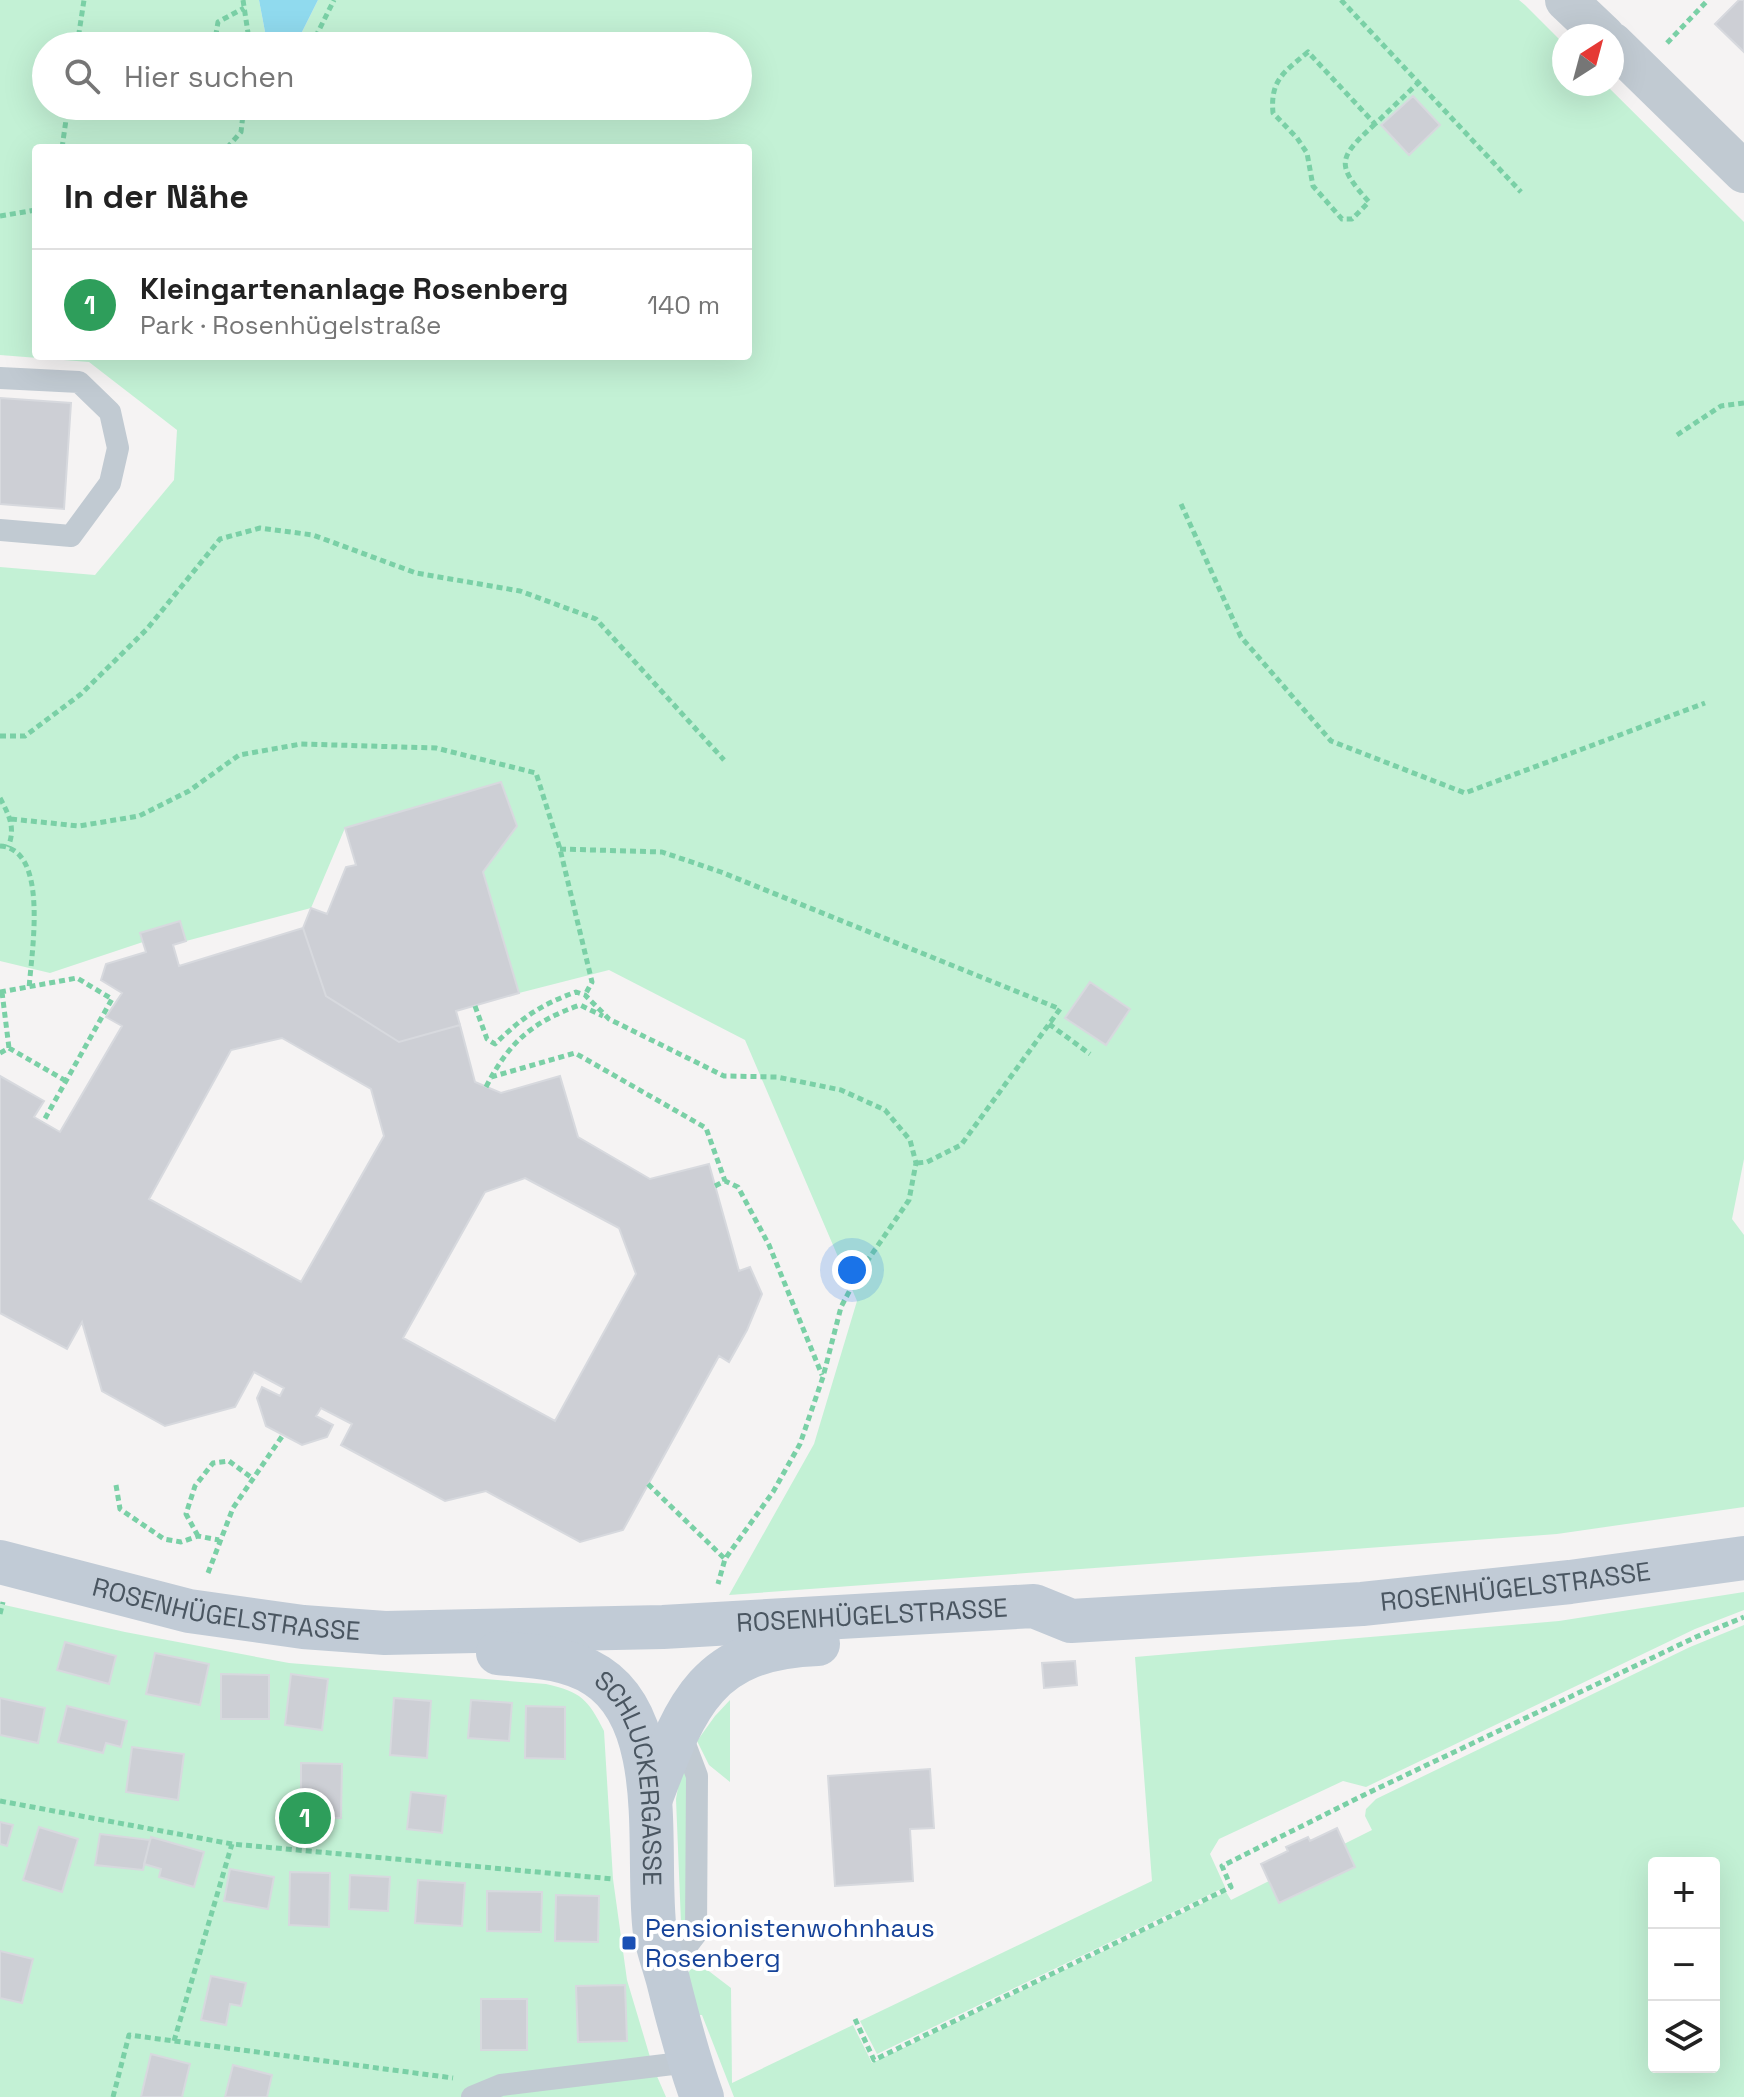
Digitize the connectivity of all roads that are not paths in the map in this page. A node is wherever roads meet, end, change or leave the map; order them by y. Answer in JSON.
{"nodes":[{"id":1,"x":1566,"y":0,"type":"edge"},
{"id":2,"x":1591,"y":24,"type":"edge"},
{"id":3,"x":1626,"y":57,"type":"edge"},
{"id":4,"x":1744,"y":172,"type":"edge"},
{"id":5,"x":0,"y":378,"type":"edge"},
{"id":6,"x":0,"y":530,"type":"edge"},
{"id":7,"x":1744,"y":1558,"type":"edge"},
{"id":8,"x":0,"y":1562,"type":"edge"},
{"id":9,"x":1071,"y":1621,"type":"junction"},
{"id":10,"x":385,"y":1633,"type":"junction"},
{"id":11,"x":678,"y":1726,"type":"junction"},
{"id":12,"x":651,"y":1798,"type":"junction"},
{"id":13,"x":666,"y":1973,"type":"junction"},
{"id":14,"x":696,"y":2080,"type":"edge"},
{"id":15,"x":472,"y":2097,"type":"edge"}],
"edges":[{"from":1,"to":2,"type":"street"},
{"from":3,"to":4,"type":"street"},
{"from":5,"to":6,"type":"lane"},
{"from":7,"to":9,"type":"main road","name":"ROSENHÜGELSTRASSE"},
{"from":8,"to":10,"type":"main road","name":"ROSENHÜGELSTRASSE"},
{"from":9,"to":10,"type":"main road","name":"ROSENHÜGELSTRASSE"},
{"from":9,"to":11,"type":"main road"},
{"from":10,"to":12,"type":"main road","name":"SCHLUCKERGASSE"},
{"from":11,"to":12,"type":"main road"},
{"from":11,"to":13,"type":"lane"},
{"from":12,"to":13,"type":"main road","name":"SCHLUCKERGASSE"},
{"from":13,"to":14,"type":"main road","name":"SCHLUCKERGASSE"},
{"from":14,"to":15,"type":"lane"}]}
